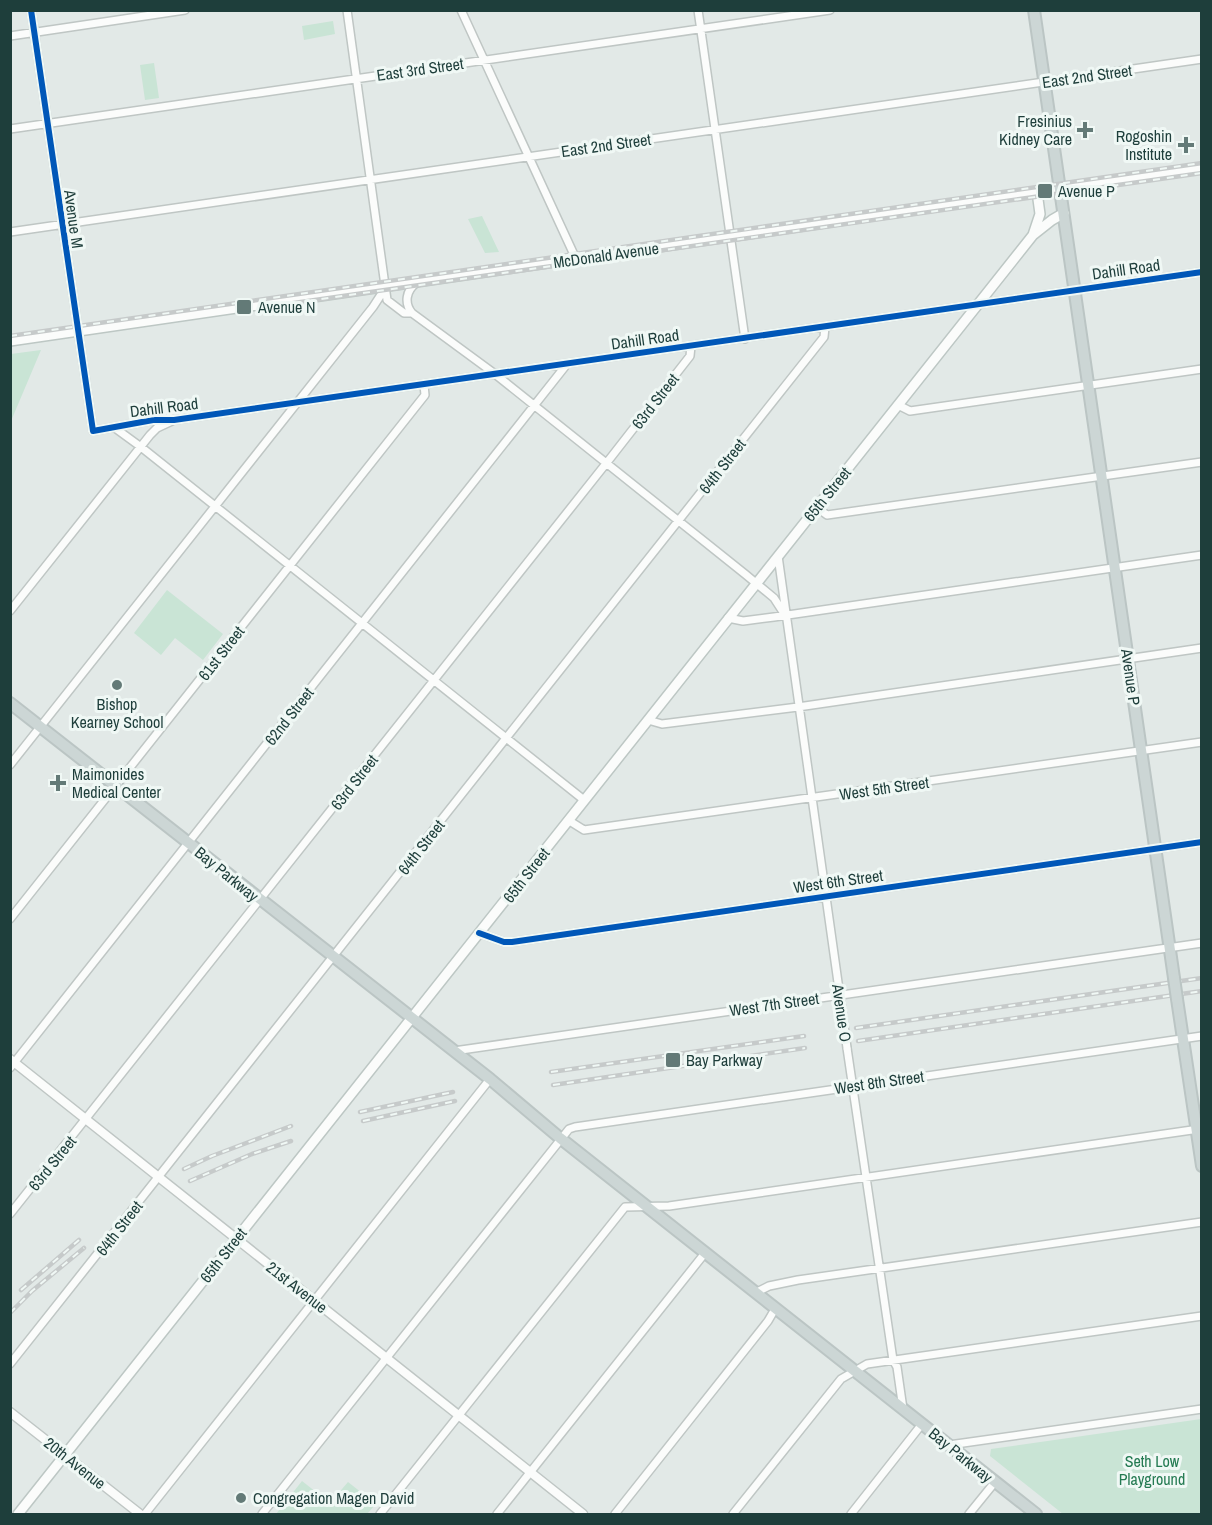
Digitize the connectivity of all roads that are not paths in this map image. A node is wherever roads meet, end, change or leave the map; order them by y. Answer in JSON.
{"nodes":[{"id":1,"x":31,"y":10,"type":"edge"},
{"id":2,"x":185,"y":10,"type":"edge"},
{"id":3,"x":347,"y":10,"type":"edge"},
{"id":4,"x":461,"y":10,"type":"edge"},
{"id":5,"x":698,"y":10,"type":"edge"},
{"id":6,"x":830,"y":10,"type":"edge"},
{"id":7,"x":1034,"y":10,"type":"edge"},
{"id":8,"x":700,"y":29,"type":"junction"},
{"id":9,"x":34,"y":33,"type":"junction"},
{"id":10,"x":10,"y":36,"type":"edge"},
{"id":11,"x":1202,"y":59,"type":"edge"},
{"id":12,"x":483,"y":60,"type":"junction"},
{"id":13,"x":357,"y":79,"type":"junction"},
{"id":14,"x":1045,"y":82,"type":"junction"},
{"id":15,"x":47,"y":124,"type":"junction"},
{"id":16,"x":10,"y":129,"type":"edge"},
{"id":17,"x":715,"y":130,"type":"junction"},
{"id":18,"x":529,"y":157,"type":"junction"},
{"id":19,"x":1202,"y":168,"type":"edge"},
{"id":20,"x":372,"y":179,"type":"junction"},
{"id":21,"x":1060,"y":188,"type":"junction"},
{"id":22,"x":1037,"y":192,"type":"junction"},
{"id":23,"x":1064,"y":213,"type":"junction"},
{"id":24,"x":61,"y":224,"type":"junction"},
{"id":25,"x":10,"y":232,"type":"edge"},
{"id":26,"x":1034,"y":235,"type":"junction"},
{"id":27,"x":730,"y":237,"type":"junction"},
{"id":28,"x":576,"y":259,"type":"junction"},
{"id":29,"x":1202,"y":272,"type":"edge"},
{"id":30,"x":417,"y":282,"type":"junction"},
{"id":31,"x":386,"y":287,"type":"junction"},
{"id":32,"x":1075,"y":290,"type":"junction"},
{"id":33,"x":978,"y":305,"type":"junction"},
{"id":34,"x":411,"y":314,"type":"junction"},
{"id":35,"x":825,"y":327,"type":"junction"},
{"id":36,"x":78,"y":331,"type":"junction"},
{"id":37,"x":745,"y":339,"type":"junction"},
{"id":38,"x":10,"y":341,"type":"edge"},
{"id":39,"x":691,"y":346,"type":"junction"},
{"id":40,"x":567,"y":364,"type":"junction"},
{"id":41,"x":1202,"y":369,"type":"edge"},
{"id":42,"x":495,"y":374,"type":"junction"},
{"id":43,"x":424,"y":385,"type":"junction"},
{"id":44,"x":1089,"y":385,"type":"junction"},
{"id":45,"x":298,"y":403,"type":"junction"},
{"id":46,"x":898,"y":405,"type":"junction"},
{"id":47,"x":535,"y":407,"type":"junction"},
{"id":48,"x":174,"y":420,"type":"junction"},
{"id":49,"x":115,"y":428,"type":"junction"},
{"id":50,"x":93,"y":431,"type":"joint"},
{"id":51,"x":141,"y":447,"type":"junction"},
{"id":52,"x":1202,"y":462,"type":"edge"},
{"id":53,"x":606,"y":464,"type":"junction"},
{"id":54,"x":1102,"y":476,"type":"junction"},
{"id":55,"x":215,"y":506,"type":"junction"},
{"id":56,"x":816,"y":507,"type":"junction"},
{"id":57,"x":678,"y":521,"type":"junction"},
{"id":58,"x":1202,"y":555,"type":"edge"},
{"id":59,"x":778,"y":556,"type":"junction"},
{"id":60,"x":290,"y":566,"type":"junction"},
{"id":61,"x":1115,"y":568,"type":"junction"},
{"id":62,"x":756,"y":583,"type":"junction"},
{"id":63,"x":10,"y":610,"type":"edge"},
{"id":64,"x":784,"y":615,"type":"junction"},
{"id":65,"x":728,"y":618,"type":"junction"},
{"id":66,"x":362,"y":624,"type":"junction"},
{"id":67,"x":1202,"y":648,"type":"edge"},
{"id":68,"x":1128,"y":659,"type":"junction"},
{"id":69,"x":434,"y":681,"type":"junction"},
{"id":70,"x":10,"y":703,"type":"edge"},
{"id":71,"x":798,"y":707,"type":"junction"},
{"id":72,"x":648,"y":720,"type":"junction"},
{"id":73,"x":41,"y":726,"type":"junction"},
{"id":74,"x":507,"y":738,"type":"junction"},
{"id":75,"x":1202,"y":742,"type":"edge"},
{"id":76,"x":1141,"y":750,"type":"junction"},
{"id":77,"x":10,"y":765,"type":"edge"},
{"id":78,"x":115,"y":786,"type":"junction"},
{"id":79,"x":811,"y":798,"type":"junction"},
{"id":80,"x":584,"y":800,"type":"junction"},
{"id":81,"x":568,"y":820,"type":"junction"},
{"id":82,"x":1202,"y":842,"type":"edge"},
{"id":83,"x":188,"y":843,"type":"junction"},
{"id":84,"x":1155,"y":849,"type":"junction"},
{"id":85,"x":825,"y":897,"type":"junction"},
{"id":86,"x":260,"y":900,"type":"junction"},
{"id":87,"x":10,"y":919,"type":"edge"},
{"id":88,"x":479,"y":933,"type":"junction"},
{"id":89,"x":1202,"y":943,"type":"edge"},
{"id":90,"x":1170,"y":947,"type":"junction"},
{"id":91,"x":333,"y":957,"type":"junction"},
{"id":92,"x":839,"y":995,"type":"junction"},
{"id":93,"x":411,"y":1019,"type":"junction"},
{"id":94,"x":1202,"y":1035,"type":"edge"},
{"id":95,"x":1183,"y":1038,"type":"junction"},
{"id":96,"x":454,"y":1051,"type":"junction"},
{"id":97,"x":12,"y":1063,"type":"edge"},
{"id":98,"x":490,"y":1079,"type":"junction"},
{"id":99,"x":853,"y":1086,"type":"junction"},
{"id":100,"x":86,"y":1120,"type":"junction"},
{"id":101,"x":1199,"y":1129,"type":"edge"},
{"id":102,"x":560,"y":1138,"type":"junction"},
{"id":103,"x":1202,"y":1166,"type":"edge"},
{"id":104,"x":159,"y":1177,"type":"junction"},
{"id":105,"x":866,"y":1177,"type":"junction"},
{"id":106,"x":646,"y":1206,"type":"junction"},
{"id":107,"x":10,"y":1215,"type":"edge"},
{"id":108,"x":1202,"y":1222,"type":"edge"},
{"id":109,"x":236,"y":1239,"type":"junction"},
{"id":110,"x":705,"y":1253,"type":"junction"},
{"id":111,"x":879,"y":1269,"type":"junction"},
{"id":112,"x":755,"y":1293,"type":"junction"},
{"id":113,"x":315,"y":1301,"type":"junction"},
{"id":114,"x":775,"y":1309,"type":"junction"},
{"id":115,"x":1202,"y":1316,"type":"edge"},
{"id":116,"x":386,"y":1358,"type":"junction"},
{"id":117,"x":893,"y":1360,"type":"junction"},
{"id":118,"x":10,"y":1364,"type":"edge"},
{"id":119,"x":854,"y":1371,"type":"junction"},
{"id":120,"x":903,"y":1409,"type":"junction"},
{"id":121,"x":1202,"y":1409,"type":"edge"},
{"id":122,"x":10,"y":1412,"type":"edge"},
{"id":123,"x":458,"y":1415,"type":"junction"},
{"id":124,"x":922,"y":1424,"type":"junction"},
{"id":125,"x":949,"y":1445,"type":"junction"},
{"id":126,"x":65,"y":1455,"type":"junction"},
{"id":127,"x":531,"y":1472,"type":"junction"},
{"id":128,"x":995,"y":1482,"type":"junction"},
{"id":129,"x":18,"y":1515,"type":"edge"},
{"id":130,"x":140,"y":1515,"type":"edge"},
{"id":131,"x":145,"y":1515,"type":"edge"},
{"id":132,"x":262,"y":1515,"type":"edge"},
{"id":133,"x":380,"y":1515,"type":"edge"},
{"id":134,"x":497,"y":1515,"type":"edge"},
{"id":135,"x":583,"y":1515,"type":"edge"},
{"id":136,"x":615,"y":1515,"type":"edge"},
{"id":137,"x":733,"y":1515,"type":"edge"},
{"id":138,"x":851,"y":1515,"type":"edge"},
{"id":139,"x":969,"y":1515,"type":"edge"},
{"id":140,"x":1036,"y":1515,"type":"edge"}],
"edges":[{"from":1,"to":9,"type":"street","name":"Avenue M"},
{"from":2,"to":9,"type":"street"},
{"from":3,"to":13,"type":"street"},
{"from":4,"to":12,"type":"street"},
{"from":5,"to":8,"type":"street"},
{"from":6,"to":8,"type":"street","name":"East 3rd Street"},
{"from":7,"to":14,"type":"main road","name":"Avenue P"},
{"from":8,"to":12,"type":"street","name":"East 3rd Street"},
{"from":8,"to":17,"type":"street"},
{"from":9,"to":10,"type":"street"},
{"from":9,"to":15,"type":"street","name":"Avenue M"},
{"from":11,"to":14,"type":"street","name":"East 2nd Street"},
{"from":12,"to":13,"type":"street","name":"East 3rd Street"},
{"from":12,"to":18,"type":"street"},
{"from":13,"to":15,"type":"street","name":"East 3rd Street"},
{"from":13,"to":20,"type":"street"},
{"from":14,"to":17,"type":"street","name":"East 2nd Street"},
{"from":14,"to":21,"type":"main road","name":"Avenue P"},
{"from":15,"to":16,"type":"street","name":"East 3rd Street"},
{"from":15,"to":24,"type":"street","name":"Avenue M"},
{"from":17,"to":18,"type":"street","name":"East 2nd Street"},
{"from":17,"to":27,"type":"street"},
{"from":18,"to":20,"type":"street","name":"East 2nd Street"},
{"from":18,"to":28,"type":"street"},
{"from":19,"to":21,"type":"main road","name":"McDonald Avenue"},
{"from":20,"to":24,"type":"street","name":"East 2nd Street"},
{"from":20,"to":31,"type":"street"},
{"from":21,"to":22,"type":"main road","name":"McDonald Avenue"},
{"from":21,"to":23,"type":"main road","name":"Avenue P"},
{"from":22,"to":26,"type":"main road","name":"65th Street"},
{"from":22,"to":27,"type":"main road","name":"McDonald Avenue"},
{"from":23,"to":26,"type":"main road","name":"65th Street"},
{"from":23,"to":32,"type":"main road","name":"Avenue P"},
{"from":24,"to":25,"type":"street","name":"East 2nd Street"},
{"from":24,"to":36,"type":"street","name":"Avenue M"},
{"from":26,"to":33,"type":"main road","name":"65th Street"},
{"from":27,"to":28,"type":"main road","name":"McDonald Avenue"},
{"from":27,"to":37,"type":"street"},
{"from":28,"to":30,"type":"main road","name":"McDonald Avenue"},
{"from":29,"to":32,"type":"street","name":"Dahill Road"},
{"from":30,"to":31,"type":"main road","name":"McDonald Avenue"},
{"from":30,"to":34,"type":"street"},
{"from":31,"to":34,"type":"street","name":"Avenue O"},
{"from":31,"to":36,"type":"main road","name":"McDonald Avenue"},
{"from":31,"to":45,"type":"street"},
{"from":32,"to":33,"type":"street","name":"Dahill Road"},
{"from":32,"to":44,"type":"main road","name":"Avenue P"},
{"from":33,"to":35,"type":"street","name":"Dahill Road"},
{"from":33,"to":46,"type":"main road","name":"65th Street"},
{"from":34,"to":42,"type":"street","name":"Avenue O"},
{"from":35,"to":37,"type":"street","name":"Dahill Road"},
{"from":35,"to":57,"type":"street","name":"64th Street"},
{"from":36,"to":38,"type":"main road","name":"McDonald Avenue"},
{"from":36,"to":50,"type":"street","name":"Avenue M"},
{"from":37,"to":39,"type":"street","name":"Dahill Road"},
{"from":39,"to":40,"type":"street","name":"Dahill Road"},
{"from":39,"to":53,"type":"street","name":"63rd Street"},
{"from":40,"to":42,"type":"street","name":"Dahill Road"},
{"from":40,"to":47,"type":"street","name":"62nd Street"},
{"from":41,"to":44,"type":"street"},
{"from":42,"to":43,"type":"street","name":"Dahill Road"},
{"from":42,"to":47,"type":"street","name":"Avenue O"},
{"from":43,"to":45,"type":"street","name":"Dahill Road"},
{"from":43,"to":60,"type":"street","name":"61st Street"},
{"from":44,"to":46,"type":"street"},
{"from":44,"to":54,"type":"main road","name":"Avenue P"},
{"from":45,"to":48,"type":"street","name":"Dahill Road"},
{"from":45,"to":55,"type":"street"},
{"from":46,"to":56,"type":"main road","name":"65th Street"},
{"from":47,"to":53,"type":"street","name":"Avenue O"},
{"from":47,"to":66,"type":"street","name":"62nd Street"},
{"from":48,"to":49,"type":"street","name":"Dahill Road"},
{"from":48,"to":51,"type":"street"},
{"from":49,"to":50,"type":"street","name":"Dahill Road"},
{"from":49,"to":51,"type":"street"},
{"from":51,"to":55,"type":"street"},
{"from":51,"to":63,"type":"street"},
{"from":52,"to":54,"type":"street"},
{"from":53,"to":57,"type":"street","name":"Avenue O"},
{"from":53,"to":69,"type":"street","name":"63rd Street"},
{"from":54,"to":56,"type":"street"},
{"from":54,"to":61,"type":"main road","name":"Avenue P"},
{"from":55,"to":60,"type":"street"},
{"from":55,"to":73,"type":"street"},
{"from":56,"to":59,"type":"main road","name":"65th Street"},
{"from":57,"to":62,"type":"street","name":"Avenue O"},
{"from":57,"to":74,"type":"street","name":"64th Street"},
{"from":58,"to":61,"type":"street"},
{"from":59,"to":62,"type":"main road","name":"65th Street"},
{"from":59,"to":64,"type":"street","name":"Avenue O"},
{"from":60,"to":66,"type":"street"},
{"from":60,"to":78,"type":"street","name":"61st Street"},
{"from":61,"to":64,"type":"street"},
{"from":61,"to":68,"type":"main road","name":"Avenue P"},
{"from":62,"to":64,"type":"street","name":"Avenue O"},
{"from":62,"to":65,"type":"main road","name":"65th Street"},
{"from":64,"to":65,"type":"street"},
{"from":64,"to":71,"type":"street","name":"Avenue O"},
{"from":65,"to":72,"type":"main road","name":"65th Street"},
{"from":66,"to":69,"type":"street"},
{"from":66,"to":83,"type":"street","name":"62nd Street"},
{"from":67,"to":68,"type":"street"},
{"from":68,"to":71,"type":"street"},
{"from":68,"to":76,"type":"main road","name":"Avenue P"},
{"from":69,"to":74,"type":"street"},
{"from":69,"to":86,"type":"street","name":"63rd Street"},
{"from":70,"to":73,"type":"main road","name":"Bay Parkway"},
{"from":71,"to":72,"type":"street"},
{"from":71,"to":79,"type":"street","name":"Avenue O"},
{"from":72,"to":80,"type":"main road","name":"65th Street"},
{"from":73,"to":77,"type":"street"},
{"from":73,"to":78,"type":"main road","name":"Bay Parkway"},
{"from":74,"to":80,"type":"street"},
{"from":74,"to":91,"type":"street","name":"64th Street"},
{"from":75,"to":76,"type":"street","name":"West 5th Street"},
{"from":76,"to":79,"type":"street","name":"West 5th Street"},
{"from":76,"to":84,"type":"main road","name":"Avenue P"},
{"from":78,"to":83,"type":"main road","name":"Bay Parkway"},
{"from":78,"to":87,"type":"street","name":"61st Street"},
{"from":79,"to":81,"type":"street","name":"West 5th Street"},
{"from":79,"to":85,"type":"street","name":"Avenue O"},
{"from":80,"to":81,"type":"main road","name":"65th Street"},
{"from":81,"to":88,"type":"main road","name":"65th Street"},
{"from":82,"to":84,"type":"street","name":"West 6th Street"},
{"from":83,"to":86,"type":"main road","name":"Bay Parkway"},
{"from":83,"to":97,"type":"street","name":"62nd Street"},
{"from":84,"to":85,"type":"street","name":"West 6th Street"},
{"from":84,"to":90,"type":"main road","name":"Avenue P"},
{"from":85,"to":88,"type":"street","name":"West 6th Street"},
{"from":85,"to":92,"type":"street","name":"Avenue O"},
{"from":86,"to":91,"type":"main road","name":"Bay Parkway"},
{"from":86,"to":100,"type":"street","name":"63rd Street"},
{"from":88,"to":93,"type":"main road","name":"65th Street"},
{"from":89,"to":90,"type":"street","name":"West 7th Street"},
{"from":90,"to":92,"type":"street","name":"West 7th Street"},
{"from":90,"to":95,"type":"main road","name":"Avenue P","bridge":true},
{"from":91,"to":93,"type":"main road","name":"Bay Parkway"},
{"from":91,"to":104,"type":"street","name":"64th Street"},
{"from":92,"to":96,"type":"street","name":"West 7th Street"},
{"from":92,"to":99,"type":"street","name":"Avenue O","bridge":true},
{"from":93,"to":96,"type":"main road","name":"Bay Parkway"},
{"from":93,"to":109,"type":"main road","name":"65th Street"},
{"from":94,"to":95,"type":"street","name":"West 8th Street"},
{"from":95,"to":99,"type":"street","name":"West 8th Street"},
{"from":95,"to":101,"type":"main road","name":"Avenue P"},
{"from":96,"to":98,"type":"main road","name":"Bay Parkway"},
{"from":97,"to":100,"type":"street","name":"21st Avenue"},
{"from":98,"to":102,"type":"main road","name":"Bay Parkway"},
{"from":98,"to":113,"type":"street"},
{"from":99,"to":102,"type":"street","name":"West 8th Street"},
{"from":99,"to":105,"type":"street","name":"Avenue O"},
{"from":100,"to":104,"type":"street","name":"21st Avenue"},
{"from":100,"to":107,"type":"street","name":"63rd Street"},
{"from":101,"to":103,"type":"main road","name":"Avenue P"},
{"from":101,"to":105,"type":"street"},
{"from":102,"to":106,"type":"main road","name":"Bay Parkway"},
{"from":102,"to":116,"type":"street"},
{"from":104,"to":109,"type":"street","name":"21st Avenue"},
{"from":104,"to":118,"type":"street","name":"64th Street"},
{"from":105,"to":106,"type":"street"},
{"from":105,"to":111,"type":"street","name":"Avenue O"},
{"from":106,"to":110,"type":"main road","name":"Bay Parkway"},
{"from":106,"to":123,"type":"street"},
{"from":108,"to":111,"type":"street"},
{"from":109,"to":113,"type":"street","name":"21st Avenue"},
{"from":109,"to":126,"type":"main road","name":"65th Street"},
{"from":110,"to":112,"type":"main road","name":"Bay Parkway"},
{"from":110,"to":127,"type":"street"},
{"from":111,"to":112,"type":"street"},
{"from":111,"to":117,"type":"street","name":"Avenue O"},
{"from":112,"to":114,"type":"main road","name":"Bay Parkway"},
{"from":113,"to":116,"type":"street","name":"21st Avenue"},
{"from":113,"to":131,"type":"street"},
{"from":114,"to":119,"type":"main road","name":"Bay Parkway"},
{"from":114,"to":136,"type":"street"},
{"from":115,"to":117,"type":"street"},
{"from":116,"to":123,"type":"street","name":"21st Avenue"},
{"from":116,"to":132,"type":"street"},
{"from":117,"to":119,"type":"street"},
{"from":117,"to":120,"type":"street","name":"Avenue O"},
{"from":119,"to":120,"type":"main road","name":"Bay Parkway"},
{"from":119,"to":137,"type":"street"},
{"from":120,"to":124,"type":"main road","name":"Bay Parkway"},
{"from":121,"to":125,"type":"street"},
{"from":122,"to":126,"type":"street","name":"20th Avenue"},
{"from":123,"to":127,"type":"street","name":"21st Avenue"},
{"from":123,"to":133,"type":"street"},
{"from":124,"to":125,"type":"main road","name":"Bay Parkway"},
{"from":124,"to":138,"type":"street"},
{"from":125,"to":128,"type":"main road","name":"Bay Parkway"},
{"from":126,"to":129,"type":"main road","name":"65th Street"},
{"from":126,"to":130,"type":"street","name":"20th Avenue"},
{"from":127,"to":134,"type":"street"},
{"from":127,"to":135,"type":"street","name":"21st Avenue"},
{"from":128,"to":139,"type":"street"},
{"from":128,"to":140,"type":"main road","name":"Bay Parkway"}]}
